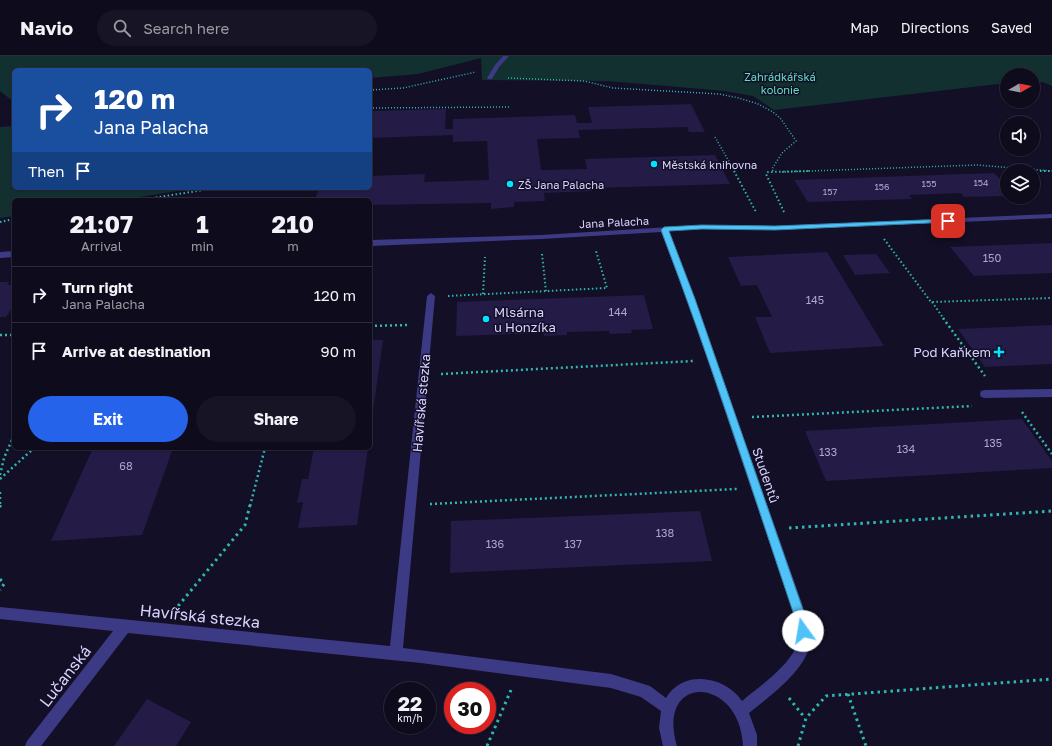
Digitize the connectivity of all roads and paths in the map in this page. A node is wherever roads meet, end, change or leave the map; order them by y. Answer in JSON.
{"nodes":[{"id":1,"x":506,"y":56,"type":"edge"},
{"id":2,"x":496,"y":66,"type":"junction"},
{"id":3,"x":490,"y":78,"type":"joint"},
{"id":4,"x":372,"y":90,"type":"edge"},
{"id":5,"x":509,"y":107,"type":"dead end"},
{"id":6,"x":372,"y":108,"type":"edge"},
{"id":7,"x":773,"y":171,"type":"junction"},
{"id":8,"x":1052,"y":171,"type":"edge"},
{"id":9,"x":204,"y":190,"type":"edge"},
{"id":10,"x":158,"y":198,"type":"edge"},
{"id":11,"x":1052,"y":216,"type":"edge"},
{"id":12,"x":12,"y":219,"type":"edge"},
{"id":13,"x":0,"y":222,"type":"edge"},
{"id":14,"x":873,"y":224,"type":"junction"},
{"id":15,"x":792,"y":227,"type":"junction"},
{"id":16,"x":664,"y":230,"type":"junction"},
{"id":17,"x":372,"y":243,"type":"edge"},
{"id":18,"x":596,"y":251,"type":"dead end"},
{"id":19,"x":12,"y":254,"type":"edge"},
{"id":20,"x":542,"y":254,"type":"dead end"},
{"id":21,"x":0,"y":255,"type":"edge"},
{"id":22,"x":485,"y":257,"type":"dead end"},
{"id":23,"x":546,"y":291,"type":"junction"},
{"id":24,"x":484,"y":294,"type":"junction"},
{"id":25,"x":436,"y":296,"type":"joint"},
{"id":26,"x":1052,"y":298,"type":"edge"},
{"id":27,"x":931,"y":302,"type":"junction"},
{"id":28,"x":428,"y":324,"type":"junction"},
{"id":29,"x":372,"y":326,"type":"edge"},
{"id":30,"x":12,"y":334,"type":"edge"},
{"id":31,"x":0,"y":335,"type":"edge"},
{"id":32,"x":696,"y":361,"type":"dead end"},
{"id":33,"x":423,"y":375,"type":"junction"},
{"id":34,"x":1008,"y":393,"type":"junction"},
{"id":35,"x":1052,"y":393,"type":"edge"},
{"id":36,"x":985,"y":394,"type":"joint"},
{"id":37,"x":997,"y":394,"type":"junction"},
{"id":38,"x":747,"y":418,"type":"dead end"},
{"id":39,"x":12,"y":440,"type":"edge"},
{"id":40,"x":32,"y":450,"type":"edge"},
{"id":41,"x":264,"y":450,"type":"edge"},
{"id":42,"x":1052,"y":454,"type":"edge"},
{"id":43,"x":0,"y":475,"type":"edge"},
{"id":44,"x":0,"y":479,"type":"edge"},
{"id":45,"x":738,"y":489,"type":"dead end"},
{"id":46,"x":0,"y":492,"type":"edge"},
{"id":47,"x":411,"y":505,"type":"junction"},
{"id":48,"x":0,"y":510,"type":"edge"},
{"id":49,"x":1052,"y":511,"type":"edge"},
{"id":50,"x":787,"y":529,"type":"dead end"},
{"id":51,"x":0,"y":579,"type":"edge"},
{"id":52,"x":0,"y":590,"type":"edge"},
{"id":53,"x":0,"y":613,"type":"edge"},
{"id":54,"x":125,"y":626,"type":"junction"},
{"id":55,"x":158,"y":630,"type":"junction"},
{"id":56,"x":396,"y":653,"type":"junction"},
{"id":57,"x":521,"y":669,"type":"junction"},
{"id":58,"x":1052,"y":679,"type":"edge"},
{"id":59,"x":848,"y":694,"type":"junction"},
{"id":60,"x":789,"y":698,"type":"dead end"},
{"id":61,"x":668,"y":708,"type":"junction"},
{"id":62,"x":741,"y":711,"type":"junction"},
{"id":63,"x":806,"y":718,"type":"junction"},
{"id":64,"x":32,"y":746,"type":"edge"},
{"id":65,"x":487,"y":746,"type":"edge"},
{"id":66,"x":670,"y":746,"type":"edge"},
{"id":67,"x":750,"y":746,"type":"edge"},
{"id":68,"x":798,"y":746,"type":"edge"},
{"id":69,"x":866,"y":746,"type":"edge"}],
"edges":[{"from":1,"to":2,"type":"street"},
{"from":2,"to":3,"type":"street"},
{"from":2,"to":4,"type":"path"},
{"from":3,"to":7,"type":"path"},
{"from":5,"to":6,"type":"path"},
{"from":7,"to":8,"type":"path"},
{"from":7,"to":15,"type":"path"},
{"from":9,"to":10,"type":"path"},
{"from":11,"to":14,"type":"street","name":"Jana Palacha"},
{"from":12,"to":13,"type":"path"},
{"from":14,"to":15,"type":"street","name":"Jana Palacha"},
{"from":14,"to":27,"type":"path"},
{"from":15,"to":16,"type":"street","name":"Jana Palacha"},
{"from":16,"to":17,"type":"street","name":"Jana Palacha"},
{"from":16,"to":62,"type":"street","name":"Studentů"},
{"from":18,"to":23,"type":"path"},
{"from":19,"to":21,"type":"street"},
{"from":20,"to":23,"type":"path"},
{"from":22,"to":24,"type":"path"},
{"from":23,"to":24,"type":"path"},
{"from":24,"to":25,"type":"path"},
{"from":25,"to":28,"type":"street","name":"Havířská stezka"},
{"from":26,"to":27,"type":"path"},
{"from":27,"to":37,"type":"path"},
{"from":28,"to":29,"type":"path"},
{"from":28,"to":33,"type":"street","name":"Havířská stezka"},
{"from":30,"to":31,"type":"path"},
{"from":32,"to":33,"type":"path"},
{"from":33,"to":47,"type":"street","name":"Havířská stezka"},
{"from":34,"to":35,"type":"street"},
{"from":34,"to":37,"type":"street"},
{"from":34,"to":42,"type":"path"},
{"from":36,"to":37,"type":"street"},
{"from":36,"to":38,"type":"path"},
{"from":39,"to":43,"type":"path"},
{"from":40,"to":44,"type":"path"},
{"from":41,"to":55,"type":"path"},
{"from":45,"to":47,"type":"path"},
{"from":46,"to":48,"type":"path"},
{"from":47,"to":56,"type":"street","name":"Havířská stezka"},
{"from":49,"to":50,"type":"path"},
{"from":51,"to":52,"type":"path"},
{"from":53,"to":54,"type":"street","name":"Havířská stezka"},
{"from":54,"to":55,"type":"street","name":"Havířská stezka"},
{"from":54,"to":64,"type":"street","name":"Lučanská"},
{"from":55,"to":56,"type":"street","name":"Havířská stezka"},
{"from":56,"to":57,"type":"street","name":"Havířská stezka"},
{"from":57,"to":61,"type":"street","name":"Havířská stezka"},
{"from":57,"to":65,"type":"path"},
{"from":58,"to":59,"type":"path"},
{"from":59,"to":63,"type":"path"},
{"from":59,"to":69,"type":"path"},
{"from":60,"to":63,"type":"path"},
{"from":61,"to":62,"type":"street"},
{"from":61,"to":66,"type":"street"},
{"from":62,"to":67,"type":"street"},
{"from":63,"to":68,"type":"path"}]}
